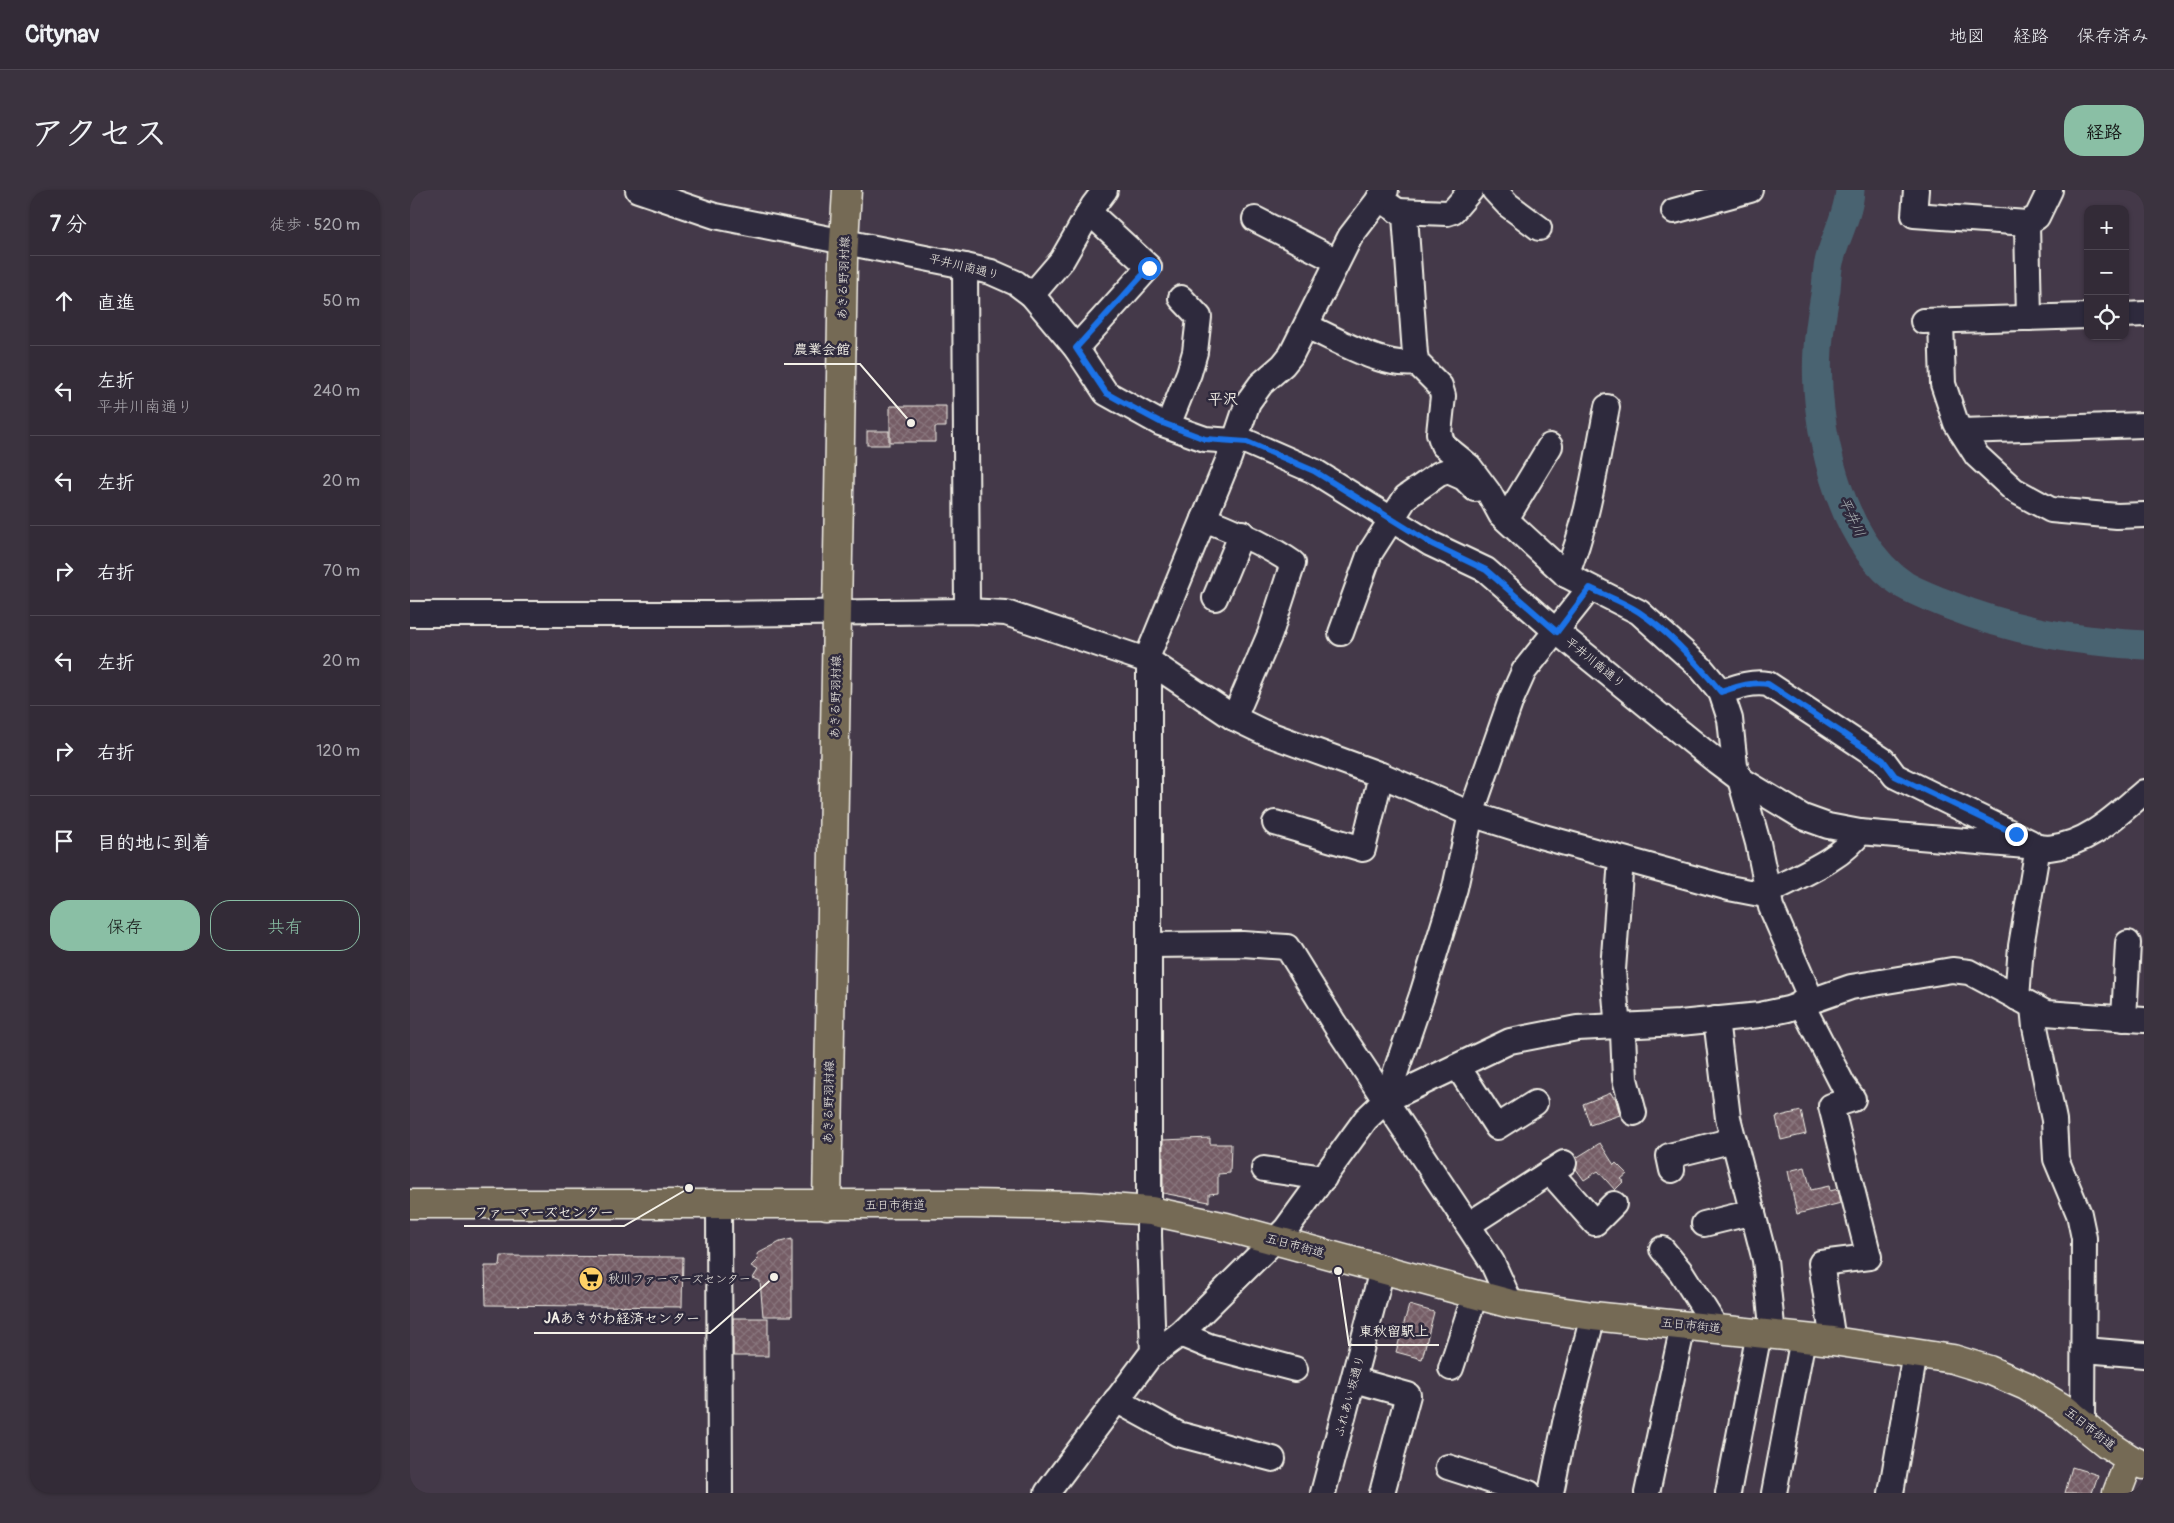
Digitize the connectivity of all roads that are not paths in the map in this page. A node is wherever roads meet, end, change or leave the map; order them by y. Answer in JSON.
{"nodes":[{"id":1,"x":638,"y":190,"type":"edge"},
{"id":2,"x":1105,"y":190,"type":"edge"},
{"id":3,"x":1471,"y":190,"type":"edge"},
{"id":4,"x":1494,"y":190,"type":"edge"},
{"id":5,"x":1750,"y":190,"type":"edge"},
{"id":6,"x":1916,"y":190,"type":"edge"},
{"id":7,"x":2050,"y":190,"type":"edge"},
{"id":8,"x":847,"y":198,"type":"edge"},
{"id":9,"x":1387,"y":200,"type":"edge"},
{"id":10,"x":1674,"y":208,"type":"edge"},
{"id":11,"x":1089,"y":212,"type":"junction"},
{"id":12,"x":1255,"y":218,"type":"dead end"},
{"id":13,"x":2027,"y":223,"type":"junction"},
{"id":14,"x":1539,"y":228,"type":"dead end"},
{"id":15,"x":845,"y":242,"type":"junction"},
{"id":16,"x":1337,"y":261,"type":"junction"},
{"id":17,"x":965,"y":266,"type":"junction"},
{"id":18,"x":1032,"y":295,"type":"junction"},
{"id":19,"x":1181,"y":298,"type":"dead end"},
{"id":20,"x":2144,"y":314,"type":"edge"},
{"id":21,"x":2129,"y":315,"type":"edge"},
{"id":22,"x":2084,"y":316,"type":"edge"},
{"id":23,"x":2029,"y":318,"type":"junction"},
{"id":24,"x":1306,"y":326,"type":"junction"},
{"id":25,"x":1076,"y":348,"type":"junction"},
{"id":26,"x":1417,"y":364,"type":"junction"},
{"id":27,"x":1607,"y":407,"type":"dead end"},
{"id":28,"x":2144,"y":425,"type":"edge"},
{"id":29,"x":1168,"y":426,"type":"junction"},
{"id":30,"x":1961,"y":431,"type":"junction"},
{"id":31,"x":1235,"y":442,"type":"junction"},
{"id":32,"x":1550,"y":446,"type":"dead end"},
{"id":33,"x":2144,"y":515,"type":"edge"},
{"id":34,"x":1503,"y":517,"type":"junction"},
{"id":35,"x":1204,"y":519,"type":"junction"},
{"id":36,"x":1392,"y":519,"type":"junction"},
{"id":37,"x":1242,"y":533,"type":"junction"},
{"id":38,"x":1566,"y":575,"type":"junction"},
{"id":39,"x":1590,"y":588,"type":"junction"},
{"id":40,"x":1215,"y":598,"type":"dead end"},
{"id":41,"x":967,"y":611,"type":"junction"},
{"id":42,"x":838,"y":613,"type":"junction"},
{"id":43,"x":410,"y":614,"type":"edge"},
{"id":44,"x":1557,"y":632,"type":"junction"},
{"id":45,"x":1341,"y":633,"type":"dead end"},
{"id":46,"x":1149,"y":661,"type":"junction"},
{"id":47,"x":1721,"y":692,"type":"junction"},
{"id":48,"x":1234,"y":718,"type":"junction"},
{"id":49,"x":1381,"y":775,"type":"junction"},
{"id":50,"x":1740,"y":779,"type":"junction"},
{"id":51,"x":2144,"y":792,"type":"edge"},
{"id":52,"x":1470,"y":814,"type":"junction"},
{"id":53,"x":1275,"y":823,"type":"dead end"},
{"id":54,"x":1860,"y":832,"type":"junction"},
{"id":55,"x":2038,"y":847,"type":"junction"},
{"id":56,"x":1621,"y":859,"type":"junction"},
{"id":57,"x":1768,"y":892,"type":"junction"},
{"id":58,"x":2128,"y":943,"type":"dead end"},
{"id":59,"x":1150,"y":945,"type":"junction"},
{"id":60,"x":1806,"y":1001,"type":"junction"},
{"id":61,"x":2025,"y":1002,"type":"junction"},
{"id":62,"x":1716,"y":1019,"type":"junction"},
{"id":63,"x":2134,"y":1019,"type":"edge"},
{"id":64,"x":1620,"y":1027,"type":"junction"},
{"id":65,"x":1458,"y":1067,"type":"junction"},
{"id":66,"x":1386,"y":1100,"type":"junction"},
{"id":67,"x":1535,"y":1103,"type":"dead end"},
{"id":68,"x":1634,"y":1113,"type":"dead end"},
{"id":69,"x":1734,"y":1140,"type":"junction"},
{"id":70,"x":1264,"y":1169,"type":"dead end"},
{"id":71,"x":1672,"y":1170,"type":"dead end"},
{"id":72,"x":1324,"y":1178,"type":"junction"},
{"id":73,"x":410,"y":1204,"type":"edge"},
{"id":74,"x":719,"y":1204,"type":"junction"},
{"id":75,"x":1614,"y":1204,"type":"dead end"},
{"id":76,"x":827,"y":1205,"type":"junction"},
{"id":77,"x":1151,"y":1211,"type":"junction"},
{"id":78,"x":1754,"y":1212,"type":"junction"},
{"id":79,"x":1704,"y":1224,"type":"dead end"},
{"id":80,"x":1468,"y":1225,"type":"junction"},
{"id":81,"x":1273,"y":1240,"type":"junction"},
{"id":82,"x":1662,"y":1248,"type":"dead end"},
{"id":83,"x":1382,"y":1270,"type":"junction"},
{"id":84,"x":1475,"y":1295,"type":"junction"},
{"id":85,"x":1512,"y":1304,"type":"junction"},
{"id":86,"x":1593,"y":1316,"type":"junction"},
{"id":87,"x":1683,"y":1326,"type":"junction"},
{"id":88,"x":1717,"y":1329,"type":"junction"},
{"id":89,"x":1180,"y":1334,"type":"junction"},
{"id":90,"x":1766,"y":1334,"type":"junction"},
{"id":91,"x":1803,"y":1338,"type":"junction"},
{"id":92,"x":1833,"y":1341,"type":"junction"},
{"id":93,"x":2085,"y":1350,"type":"junction"},
{"id":94,"x":1153,"y":1353,"type":"junction"},
{"id":95,"x":1915,"y":1353,"type":"junction"},
{"id":96,"x":2144,"y":1355,"type":"edge"},
{"id":97,"x":1451,"y":1368,"type":"dead end"},
{"id":98,"x":1295,"y":1369,"type":"dead end"},
{"id":99,"x":1354,"y":1380,"type":"junction"},
{"id":100,"x":1116,"y":1400,"type":"junction"},
{"id":101,"x":2083,"y":1424,"type":"junction"},
{"id":102,"x":1273,"y":1459,"type":"dead end"},
{"id":103,"x":2137,"y":1462,"type":"edge"},
{"id":104,"x":1448,"y":1467,"type":"dead end"},
{"id":105,"x":720,"y":1493,"type":"edge"},
{"id":106,"x":1047,"y":1493,"type":"edge"},
{"id":107,"x":1323,"y":1493,"type":"edge"},
{"id":108,"x":1382,"y":1493,"type":"edge"},
{"id":109,"x":1529,"y":1493,"type":"edge"},
{"id":110,"x":1551,"y":1493,"type":"edge"},
{"id":111,"x":1647,"y":1493,"type":"edge"},
{"id":112,"x":1728,"y":1493,"type":"edge"},
{"id":113,"x":1774,"y":1493,"type":"edge"},
{"id":114,"x":1891,"y":1493,"type":"edge"},
{"id":115,"x":2117,"y":1493,"type":"edge"}],
"edges":[{"from":1,"to":15,"type":"street","name":"平井川南通り"},
{"from":2,"to":11,"type":"street"},
{"from":3,"to":9,"type":"street"},
{"from":4,"to":14,"type":"street"},
{"from":5,"to":10,"type":"street"},
{"from":6,"to":13,"type":"street"},
{"from":7,"to":13,"type":"street"},
{"from":8,"to":15,"type":"main road","name":"あきる野羽村線"},
{"from":9,"to":16,"type":"street"},
{"from":9,"to":26,"type":"street"},
{"from":11,"to":18,"type":"street"},
{"from":11,"to":25,"type":"street"},
{"from":12,"to":16,"type":"street"},
{"from":13,"to":23,"type":"street"},
{"from":15,"to":17,"type":"street","name":"平井川南通り"},
{"from":15,"to":42,"type":"main road","name":"あきる野羽村線"},
{"from":16,"to":24,"type":"street"},
{"from":17,"to":18,"type":"street","name":"平井川南通り"},
{"from":17,"to":41,"type":"street"},
{"from":18,"to":25,"type":"street","name":"平井川南通り"},
{"from":19,"to":29,"type":"street"},
{"from":20,"to":21,"type":"street"},
{"from":22,"to":23,"type":"street"},
{"from":23,"to":30,"type":"street"},
{"from":24,"to":26,"type":"street"},
{"from":24,"to":31,"type":"street"},
{"from":25,"to":29,"type":"street","name":"平井川南通り"},
{"from":26,"to":34,"type":"street"},
{"from":27,"to":38,"type":"street"},
{"from":28,"to":30,"type":"street"},
{"from":29,"to":31,"type":"street","name":"平井川南通り"},
{"from":30,"to":33,"type":"street"},
{"from":31,"to":35,"type":"street"},
{"from":31,"to":36,"type":"street","name":"平井川南通り"},
{"from":32,"to":34,"type":"street"},
{"from":34,"to":36,"type":"street"},
{"from":34,"to":38,"type":"street"},
{"from":35,"to":37,"type":"street"},
{"from":35,"to":46,"type":"street"},
{"from":36,"to":44,"type":"street","name":"平井川南通り"},
{"from":36,"to":45,"type":"street"},
{"from":37,"to":40,"type":"street"},
{"from":37,"to":48,"type":"street"},
{"from":38,"to":39,"type":"street"},
{"from":39,"to":44,"type":"street"},
{"from":39,"to":47,"type":"street"},
{"from":41,"to":42,"type":"street"},
{"from":41,"to":46,"type":"street"},
{"from":42,"to":43,"type":"street"},
{"from":42,"to":76,"type":"main road","name":"あきる野羽村線"},
{"from":44,"to":50,"type":"street","name":"平井川南通り"},
{"from":44,"to":52,"type":"street"},
{"from":46,"to":48,"type":"street"},
{"from":46,"to":59,"type":"street"},
{"from":47,"to":50,"type":"street"},
{"from":47,"to":55,"type":"street"},
{"from":48,"to":49,"type":"street"},
{"from":49,"to":52,"type":"street"},
{"from":49,"to":53,"type":"street"},
{"from":50,"to":54,"type":"street","name":"平井川南通り"},
{"from":50,"to":57,"type":"street"},
{"from":51,"to":55,"type":"street","name":"平井川南通り"},
{"from":52,"to":56,"type":"street"},
{"from":52,"to":66,"type":"street"},
{"from":54,"to":55,"type":"street","name":"平井川南通り"},
{"from":54,"to":57,"type":"street"},
{"from":55,"to":61,"type":"street"},
{"from":56,"to":57,"type":"street"},
{"from":56,"to":64,"type":"street"},
{"from":57,"to":60,"type":"street"},
{"from":58,"to":63,"type":"street"},
{"from":59,"to":66,"type":"street"},
{"from":59,"to":77,"type":"street"},
{"from":60,"to":61,"type":"street"},
{"from":60,"to":62,"type":"street"},
{"from":60,"to":92,"type":"street"},
{"from":61,"to":63,"type":"street"},
{"from":61,"to":93,"type":"street"},
{"from":62,"to":64,"type":"street"},
{"from":62,"to":69,"type":"street"},
{"from":64,"to":65,"type":"street"},
{"from":64,"to":68,"type":"street"},
{"from":65,"to":66,"type":"street"},
{"from":65,"to":67,"type":"street"},
{"from":66,"to":72,"type":"street"},
{"from":66,"to":80,"type":"street"},
{"from":69,"to":71,"type":"street"},
{"from":69,"to":78,"type":"street"},
{"from":70,"to":72,"type":"street"},
{"from":72,"to":81,"type":"street"},
{"from":73,"to":74,"type":"main road","name":"五日市街道"},
{"from":74,"to":76,"type":"main road","name":"五日市街道"},
{"from":74,"to":105,"type":"street"},
{"from":75,"to":80,"type":"street"},
{"from":76,"to":77,"type":"main road","name":"五日市街道"},
{"from":77,"to":81,"type":"main road","name":"五日市街道"},
{"from":77,"to":94,"type":"street"},
{"from":78,"to":79,"type":"street"},
{"from":78,"to":90,"type":"street"},
{"from":80,"to":85,"type":"street"},
{"from":81,"to":83,"type":"main road","name":"五日市街道"},
{"from":81,"to":89,"type":"street"},
{"from":82,"to":88,"type":"street"},
{"from":83,"to":84,"type":"main road","name":"五日市街道"},
{"from":83,"to":99,"type":"street","name":"ふれあい坂通り"},
{"from":84,"to":85,"type":"main road","name":"五日市街道"},
{"from":84,"to":97,"type":"street"},
{"from":85,"to":86,"type":"main road","name":"五日市街道"},
{"from":86,"to":87,"type":"main road","name":"五日市街道"},
{"from":86,"to":110,"type":"street"},
{"from":87,"to":88,"type":"main road","name":"五日市街道"},
{"from":87,"to":111,"type":"street"},
{"from":88,"to":90,"type":"main road","name":"五日市街道"},
{"from":89,"to":94,"type":"street"},
{"from":89,"to":98,"type":"street"},
{"from":90,"to":91,"type":"main road","name":"五日市街道"},
{"from":90,"to":112,"type":"street"},
{"from":91,"to":92,"type":"main road","name":"五日市街道"},
{"from":91,"to":113,"type":"street"},
{"from":92,"to":95,"type":"main road","name":"五日市街道"},
{"from":93,"to":96,"type":"street"},
{"from":93,"to":101,"type":"street"},
{"from":94,"to":100,"type":"street"},
{"from":95,"to":101,"type":"main road","name":"五日市街道"},
{"from":95,"to":114,"type":"street"},
{"from":99,"to":107,"type":"street","name":"ふれあい坂通り"},
{"from":99,"to":108,"type":"street"},
{"from":100,"to":102,"type":"street"},
{"from":100,"to":106,"type":"street"},
{"from":101,"to":103,"type":"main road","name":"五日市街道"},
{"from":103,"to":115,"type":"main road"},
{"from":104,"to":109,"type":"street"}]}
